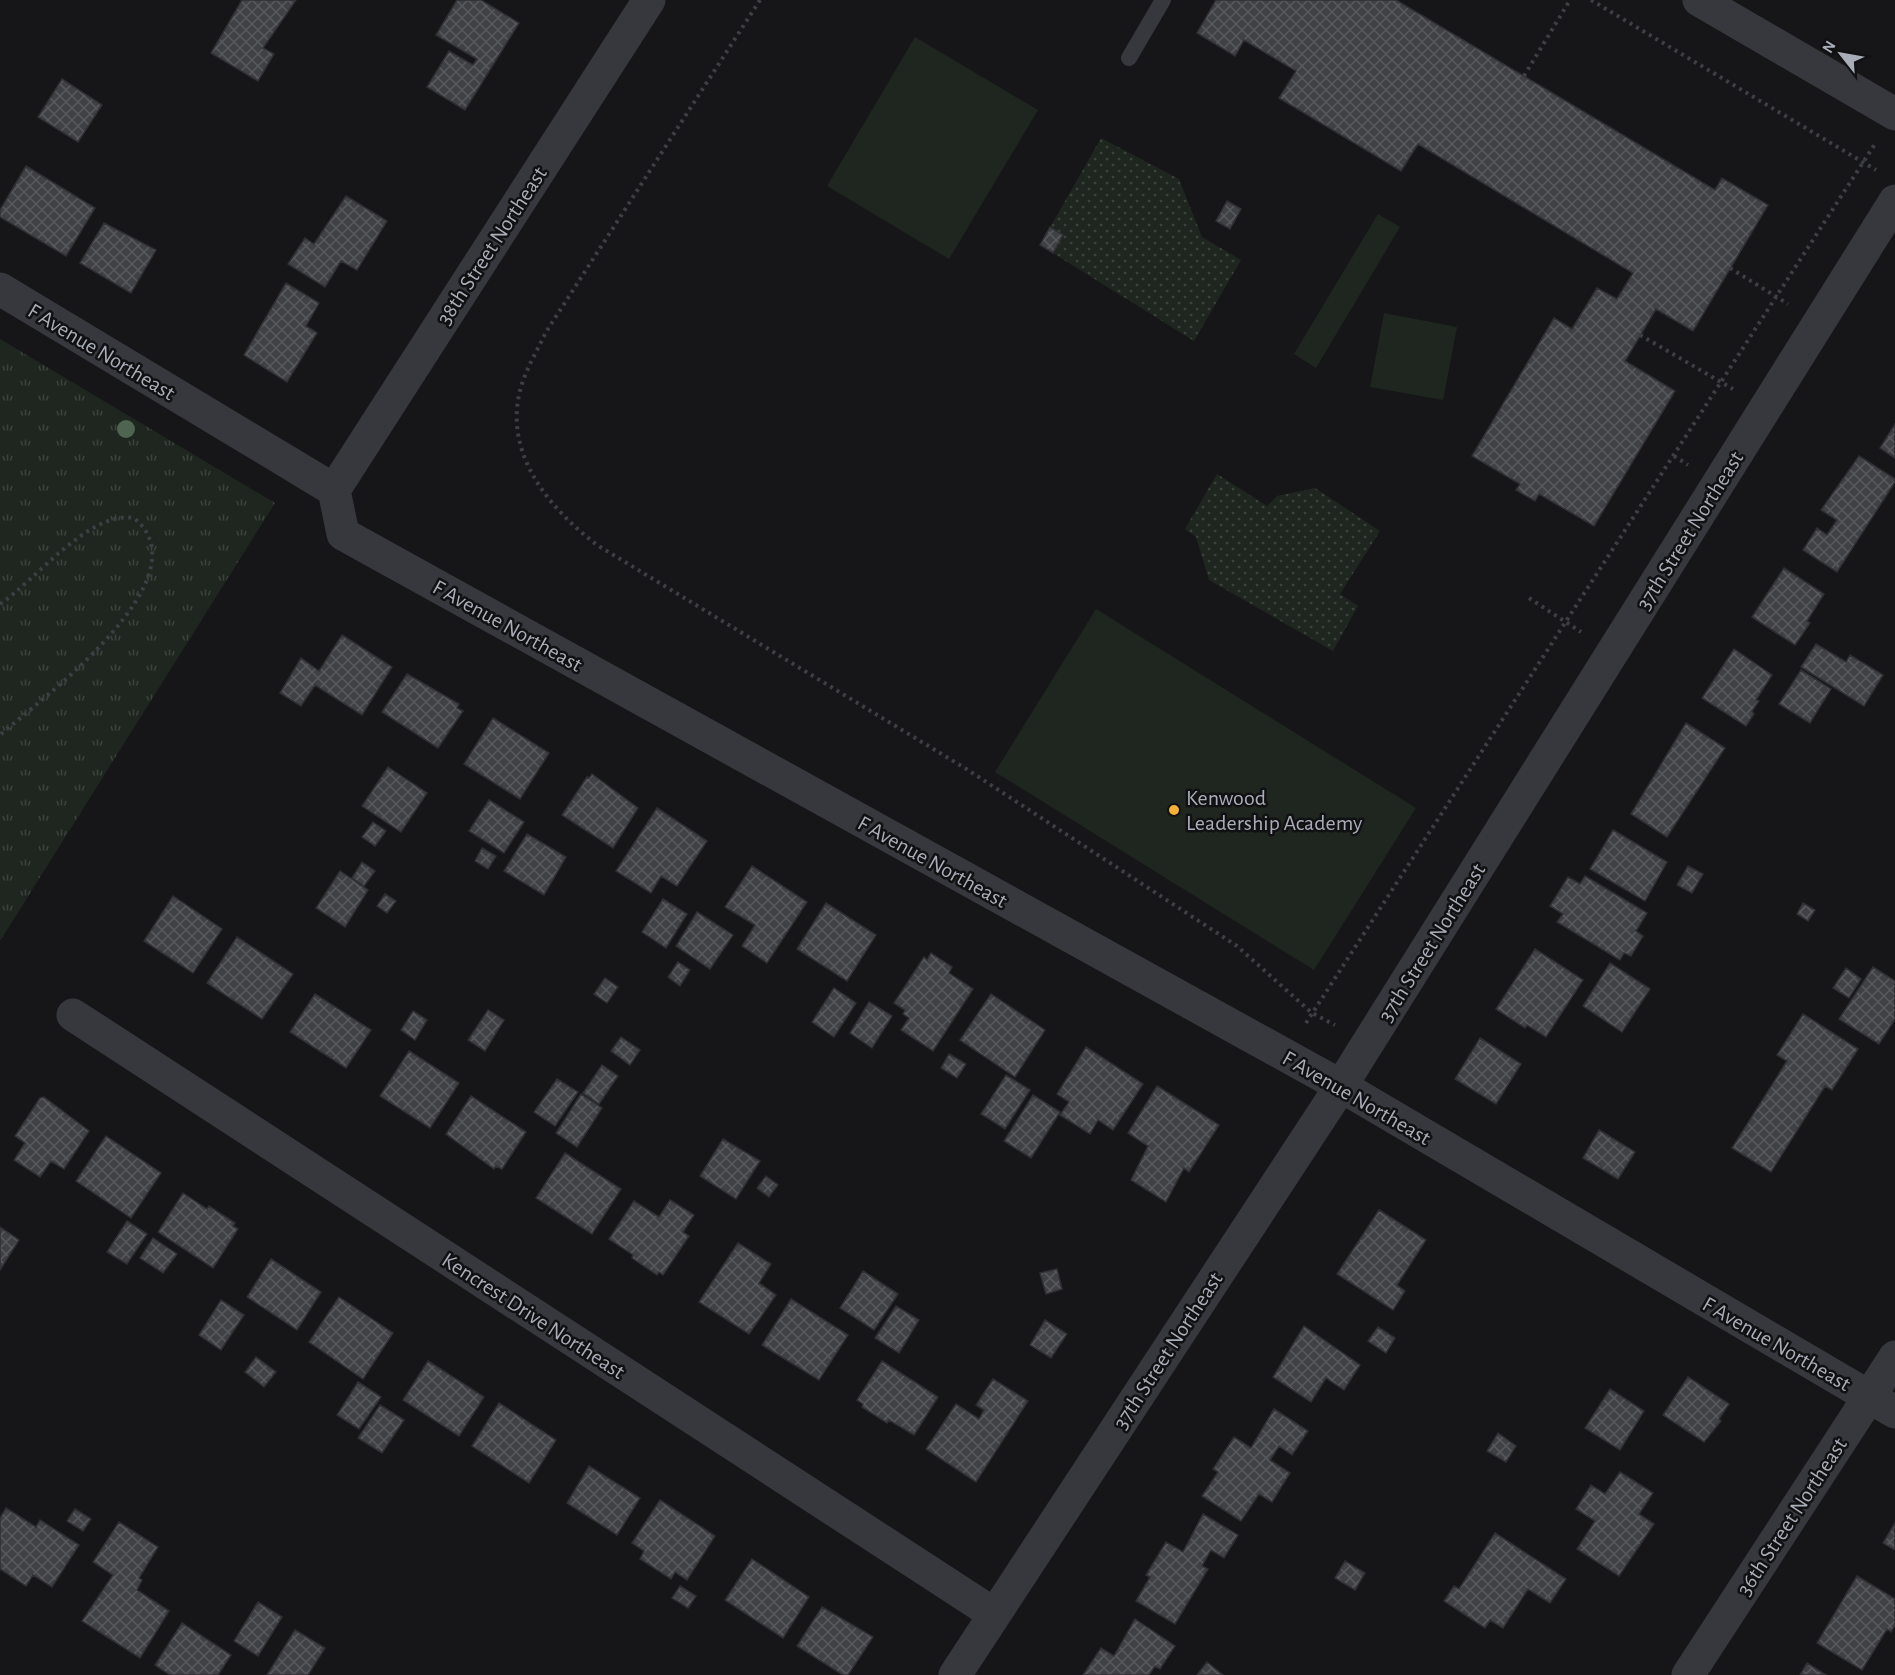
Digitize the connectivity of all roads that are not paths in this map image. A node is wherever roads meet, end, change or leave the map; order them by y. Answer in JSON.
{"nodes":[{"id":1,"x":1163,"y":0,"type":"edge"},
{"id":2,"x":1699,"y":0,"type":"edge"},
{"id":3,"x":646,"y":1,"type":"edge"},
{"id":4,"x":1129,"y":58,"type":"dead end"},
{"id":5,"x":1887,"y":126,"type":"edge"},
{"id":6,"x":1895,"y":201,"type":"edge"},
{"id":7,"x":0,"y":289,"type":"edge"},
{"id":8,"x":334,"y":490,"type":"junction"},
{"id":9,"x":73,"y":1015,"type":"dead end"},
{"id":10,"x":1341,"y":1086,"type":"junction"},
{"id":11,"x":1895,"y":1357,"type":"edge"},
{"id":12,"x":1882,"y":1405,"type":"edge"},
{"id":13,"x":994,"y":1614,"type":"junction"},
{"id":14,"x":955,"y":1675,"type":"edge"},
{"id":15,"x":1688,"y":1675,"type":"edge"}],
"edges":[{"from":1,"to":4,"type":"lane"},
{"from":2,"to":5,"type":"street"},
{"from":3,"to":8,"type":"street","name":"38th Street Northeast"},
{"from":6,"to":10,"type":"street","name":"37th Street Northeast"},
{"from":7,"to":8,"type":"street","name":"F Avenue Northeast"},
{"from":8,"to":10,"type":"street","name":"F Avenue Northeast"},
{"from":9,"to":13,"type":"street","name":"Kencrest Drive Northeast"},
{"from":10,"to":12,"type":"street","name":"F Avenue Northeast"},
{"from":10,"to":13,"type":"street","name":"37th Street Northeast"},
{"from":11,"to":12,"type":"street","name":"36th Street Northeast"},
{"from":12,"to":15,"type":"street","name":"36th Street Northeast"},
{"from":13,"to":14,"type":"street","name":"37th Street Northeast"}]}
